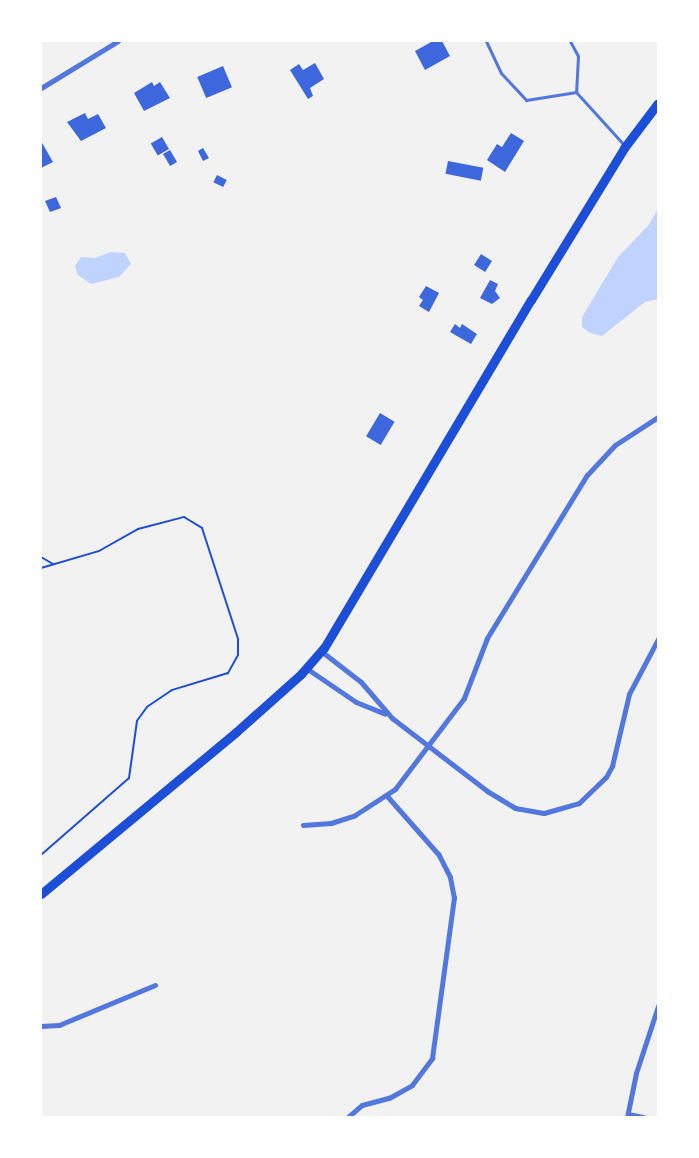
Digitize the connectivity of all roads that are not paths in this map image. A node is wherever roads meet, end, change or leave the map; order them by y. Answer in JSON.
{"nodes":[{"id":1,"x":118,"y":41,"type":"edge"},
{"id":2,"x":486,"y":41,"type":"edge"},
{"id":3,"x":570,"y":41,"type":"edge"},
{"id":4,"x":41,"y":88,"type":"edge"},
{"id":5,"x":576,"y":92,"type":"junction"},
{"id":6,"x":658,"y":103,"type":"edge"},
{"id":7,"x":626,"y":146,"type":"junction"},
{"id":8,"x":658,"y":418,"type":"edge"},
{"id":9,"x":658,"y":638,"type":"edge"},
{"id":10,"x":321,"y":652,"type":"junction"},
{"id":11,"x":306,"y":668,"type":"junction"},
{"id":12,"x":392,"y":718,"type":"junction"},
{"id":13,"x":429,"y":746,"type":"junction"},
{"id":14,"x":387,"y":796,"type":"junction"},
{"id":15,"x":303,"y":825,"type":"dead end"},
{"id":16,"x":41,"y":894,"type":"edge"},
{"id":17,"x":155,"y":984,"type":"dead end"},
{"id":18,"x":658,"y":1006,"type":"edge"},
{"id":19,"x":41,"y":1026,"type":"edge"},
{"id":20,"x":628,"y":1116,"type":"edge"},
{"id":21,"x":348,"y":1117,"type":"edge"},
{"id":22,"x":643,"y":1117,"type":"edge"}],
"edges":[{"from":1,"to":4,"type":"street"},
{"from":2,"to":5,"type":"lane"},
{"from":3,"to":5,"type":"lane"},
{"from":5,"to":7,"type":"lane"},
{"from":6,"to":7,"type":"main road"},
{"from":7,"to":10,"type":"main road"},
{"from":8,"to":13,"type":"street"},
{"from":9,"to":13,"type":"street"},
{"from":10,"to":11,"type":"main road"},
{"from":10,"to":12,"type":"street"},
{"from":11,"to":12,"type":"street"},
{"from":11,"to":16,"type":"main road"},
{"from":12,"to":13,"type":"street"},
{"from":13,"to":14,"type":"street"},
{"from":14,"to":15,"type":"street"},
{"from":14,"to":21,"type":"street"},
{"from":17,"to":19,"type":"street"},
{"from":18,"to":20,"type":"street"},
{"from":20,"to":22,"type":"street"}]}
